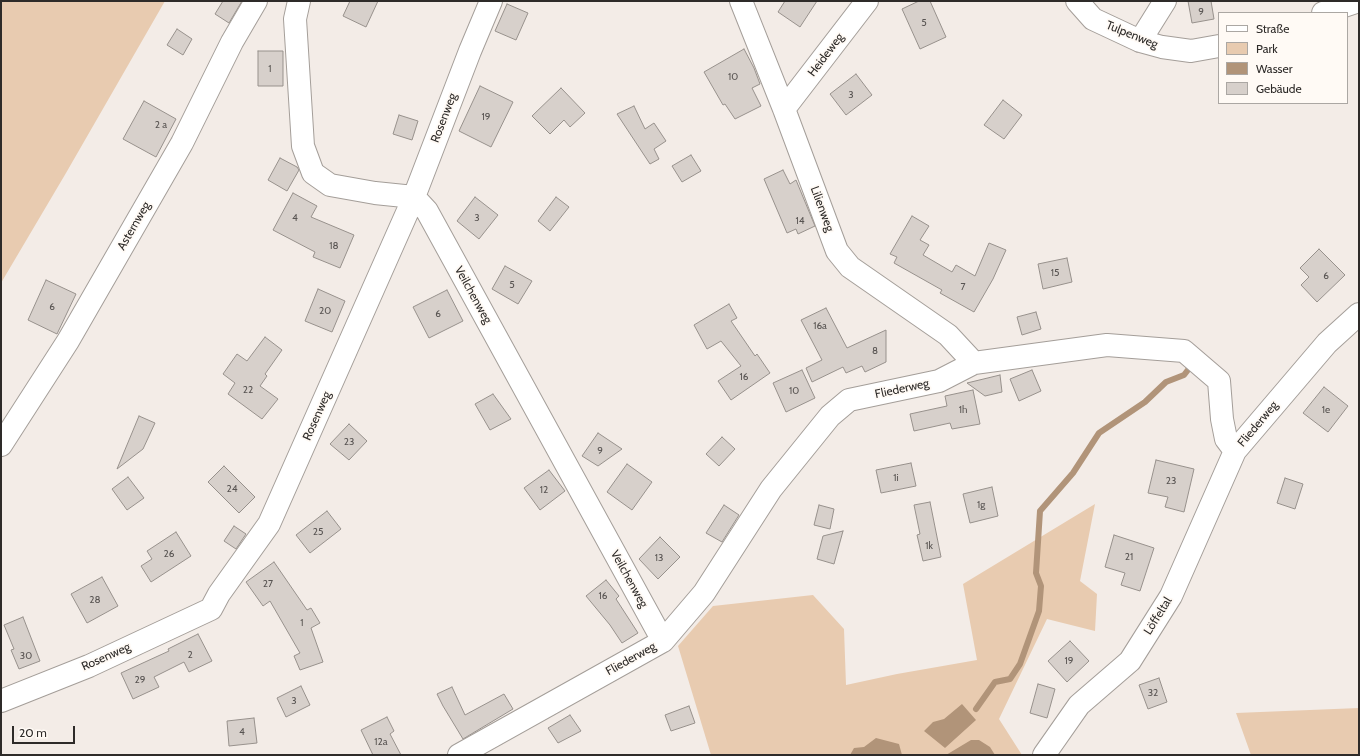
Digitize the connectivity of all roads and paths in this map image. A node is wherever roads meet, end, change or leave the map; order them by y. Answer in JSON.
{"nodes":[{"id":1,"x":256,"y":1,"type":"edge"},
{"id":2,"x":299,"y":1,"type":"edge"},
{"id":3,"x":491,"y":1,"type":"edge"},
{"id":4,"x":741,"y":1,"type":"edge"},
{"id":5,"x":867,"y":1,"type":"edge"},
{"id":6,"x":1077,"y":1,"type":"edge"},
{"id":7,"x":1164,"y":1,"type":"edge"},
{"id":8,"x":1358,"y":1,"type":"edge"},
{"id":9,"x":1326,"y":12,"type":"edge"},
{"id":10,"x":1140,"y":41,"type":"junction"},
{"id":11,"x":1218,"y":46,"type":"edge"},
{"id":12,"x":784,"y":109,"type":"junction"},
{"id":13,"x":414,"y":197,"type":"junction"},
{"id":14,"x":1359,"y":314,"type":"edge"},
{"id":15,"x":974,"y":363,"type":"junction"},
{"id":16,"x":1,"y":445,"type":"edge"},
{"id":17,"x":1235,"y":451,"type":"junction"},
{"id":18,"x":663,"y":641,"type":"junction"},
{"id":19,"x":1,"y":702,"type":"edge"},
{"id":20,"x":459,"y":755,"type":"edge"},
{"id":21,"x":1044,"y":755,"type":"edge"}],
"edges":[{"from":1,"to":16,"type":"street","name":"Asternweg"},
{"from":2,"to":13,"type":"street"},
{"from":3,"to":13,"type":"street","name":"Rosenweg"},
{"from":4,"to":12,"type":"street","name":"Lilienweg"},
{"from":5,"to":12,"type":"street","name":"Heideweg"},
{"from":6,"to":10,"type":"street","name":"Tulpenweg"},
{"from":7,"to":10,"type":"street"},
{"from":8,"to":9,"type":"street"},
{"from":10,"to":11,"type":"street","name":"Tulpenweg"},
{"from":12,"to":15,"type":"street","name":"Lilienweg"},
{"from":13,"to":18,"type":"street","name":"Veilchenweg"},
{"from":13,"to":19,"type":"street","name":"Rosenweg"},
{"from":14,"to":17,"type":"street","name":"Fliederweg"},
{"from":15,"to":17,"type":"street","name":"Fliederweg"},
{"from":15,"to":18,"type":"street","name":"Fliederweg"},
{"from":17,"to":21,"type":"street","name":"Löffeltal"},
{"from":18,"to":20,"type":"street","name":"Fliederweg"}]}
